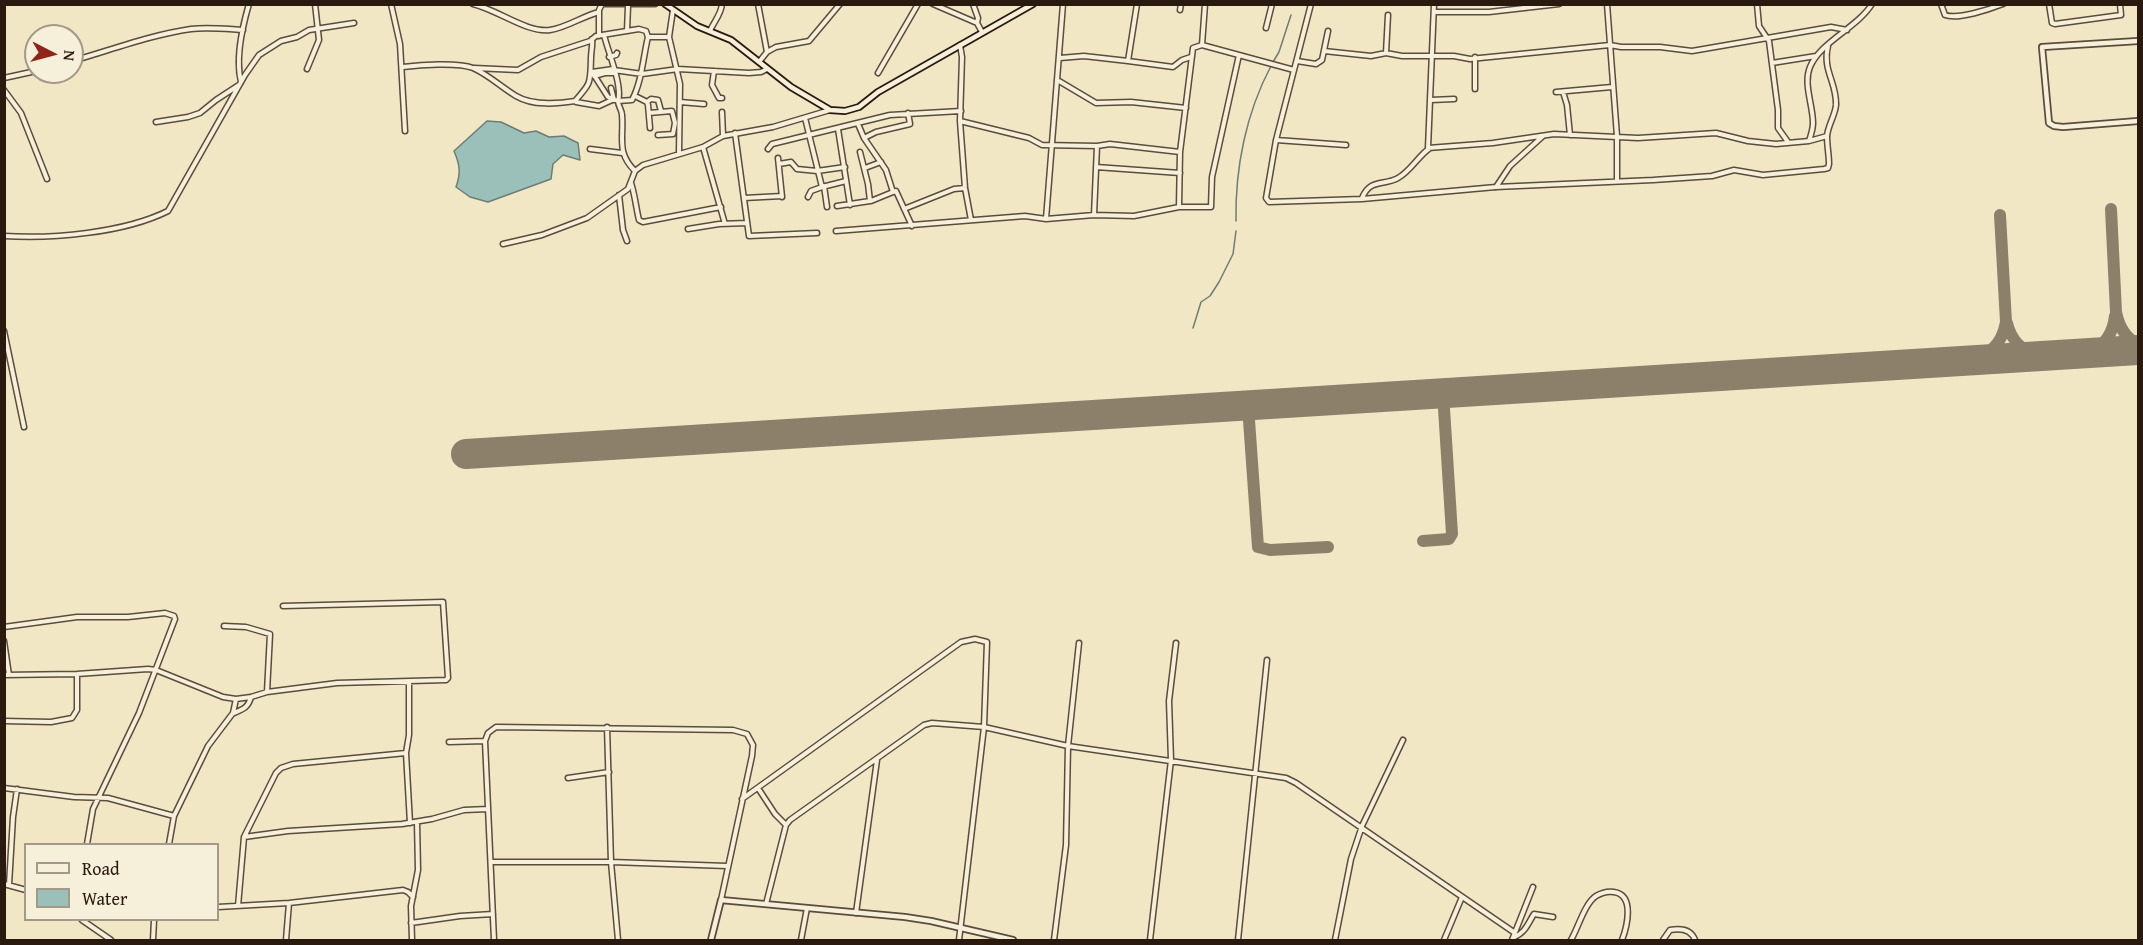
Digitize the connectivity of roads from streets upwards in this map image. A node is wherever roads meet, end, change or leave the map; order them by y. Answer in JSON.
{"nodes":[{"id":1,"x":249,"y":4,"type":"edge"},
{"id":2,"x":315,"y":4,"type":"edge"},
{"id":3,"x":391,"y":4,"type":"edge"},
{"id":4,"x":473,"y":4,"type":"edge"},
{"id":5,"x":603,"y":4,"type":"edge"},
{"id":6,"x":655,"y":4,"type":"edge"},
{"id":7,"x":722,"y":4,"type":"edge"},
{"id":8,"x":758,"y":4,"type":"edge"},
{"id":9,"x":840,"y":4,"type":"edge"},
{"id":10,"x":918,"y":4,"type":"edge"},
{"id":11,"x":933,"y":4,"type":"edge"},
{"id":12,"x":973,"y":4,"type":"edge"},
{"id":13,"x":1033,"y":4,"type":"edge"},
{"id":14,"x":1063,"y":4,"type":"edge"},
{"id":15,"x":1137,"y":4,"type":"edge"},
{"id":16,"x":1205,"y":4,"type":"edge"},
{"id":17,"x":1272,"y":4,"type":"edge"},
{"id":18,"x":1311,"y":4,"type":"edge"},
{"id":19,"x":1434,"y":4,"type":"edge"},
{"id":20,"x":1506,"y":4,"type":"edge"},
{"id":21,"x":1559,"y":4,"type":"edge"},
{"id":22,"x":1607,"y":4,"type":"edge"},
{"id":23,"x":1757,"y":4,"type":"edge"},
{"id":24,"x":1941,"y":4,"type":"edge"},
{"id":25,"x":2003,"y":4,"type":"edge"},
{"id":26,"x":2049,"y":4,"type":"edge"},
{"id":27,"x":2120,"y":4,"type":"edge"},
{"id":28,"x":667,"y":5,"type":"edge"},
{"id":29,"x":1871,"y":5,"type":"edge"},
{"id":30,"x":628,"y":6,"type":"edge"},
{"id":31,"x":673,"y":10,"type":"junction"},
{"id":32,"x":1506,"y":10,"type":"junction"},
{"id":33,"x":599,"y":12,"type":"junction"},
{"id":34,"x":1434,"y":12,"type":"junction"},
{"id":35,"x":1388,"y":15,"type":"dead end"},
{"id":36,"x":354,"y":23,"type":"dead end"},
{"id":37,"x":977,"y":23,"type":"junction"},
{"id":38,"x":318,"y":28,"type":"junction"},
{"id":39,"x":1266,"y":28,"type":"dead end"},
{"id":40,"x":243,"y":30,"type":"junction"},
{"id":41,"x":1846,"y":30,"type":"junction"},
{"id":42,"x":627,"y":31,"type":"junction"},
{"id":43,"x":710,"y":31,"type":"junction"},
{"id":44,"x":1328,"y":31,"type":"dead end"},
{"id":45,"x":982,"y":32,"type":"junction"},
{"id":46,"x":604,"y":35,"type":"junction"},
{"id":47,"x":599,"y":36,"type":"junction"},
{"id":48,"x":648,"y":37,"type":"junction"},
{"id":49,"x":669,"y":37,"type":"junction"},
{"id":50,"x":1768,"y":38,"type":"junction"},
{"id":51,"x":592,"y":39,"type":"junction"},
{"id":52,"x":2139,"y":41,"type":"edge"},
{"id":53,"x":960,"y":45,"type":"junction"},
{"id":54,"x":1202,"y":45,"type":"junction"},
{"id":55,"x":1610,"y":45,"type":"junction"},
{"id":56,"x":1828,"y":46,"type":"junction"},
{"id":57,"x":1324,"y":51,"type":"junction"},
{"id":58,"x":767,"y":52,"type":"junction"},
{"id":59,"x":617,"y":53,"type":"dead end"},
{"id":60,"x":1386,"y":53,"type":"junction"},
{"id":61,"x":1239,"y":55,"type":"junction"},
{"id":62,"x":1816,"y":56,"type":"junction"},
{"id":63,"x":84,"y":57,"type":"edge"},
{"id":64,"x":609,"y":57,"type":"junction"},
{"id":65,"x":1191,"y":57,"type":"junction"},
{"id":66,"x":1431,"y":57,"type":"junction"},
{"id":67,"x":1475,"y":57,"type":"junction"},
{"id":68,"x":1060,"y":58,"type":"junction"},
{"id":69,"x":1128,"y":61,"type":"junction"},
{"id":70,"x":1297,"y":61,"type":"junction"},
{"id":71,"x":759,"y":62,"type":"junction"},
{"id":72,"x":1772,"y":63,"type":"junction"},
{"id":73,"x":403,"y":67,"type":"junction"},
{"id":74,"x":472,"y":68,"type":"junction"},
{"id":75,"x":307,"y":69,"type":"dead end"},
{"id":76,"x":678,"y":69,"type":"junction"},
{"id":77,"x":767,"y":69,"type":"junction"},
{"id":78,"x":1294,"y":70,"type":"junction"},
{"id":79,"x":614,"y":71,"type":"junction"},
{"id":80,"x":714,"y":71,"type":"junction"},
{"id":81,"x":878,"y":73,"type":"dead end"},
{"id":82,"x":24,"y":74,"type":"edge"},
{"id":83,"x":593,"y":74,"type":"junction"},
{"id":84,"x":642,"y":74,"type":"junction"},
{"id":85,"x":4,"y":78,"type":"edge"},
{"id":86,"x":1058,"y":81,"type":"junction"},
{"id":87,"x":240,"y":84,"type":"junction"},
{"id":88,"x":1612,"y":87,"type":"junction"},
{"id":89,"x":611,"y":88,"type":"dead end"},
{"id":90,"x":1475,"y":88,"type":"dead end"},
{"id":91,"x":4,"y":90,"type":"edge"},
{"id":92,"x":1556,"y":92,"type":"dead end"},
{"id":93,"x":1563,"y":92,"type":"junction"},
{"id":94,"x":635,"y":96,"type":"junction"},
{"id":95,"x":722,"y":98,"type":"dead end"},
{"id":96,"x":1454,"y":99,"type":"dead end"},
{"id":97,"x":615,"y":100,"type":"junction"},
{"id":98,"x":1431,"y":100,"type":"junction"},
{"id":99,"x":575,"y":101,"type":"junction"},
{"id":100,"x":647,"y":102,"type":"junction"},
{"id":101,"x":680,"y":102,"type":"junction"},
{"id":102,"x":704,"y":104,"type":"dead end"},
{"id":103,"x":1186,"y":108,"type":"junction"},
{"id":104,"x":830,"y":110,"type":"junction"},
{"id":105,"x":661,"y":111,"type":"junction"},
{"id":106,"x":960,"y":111,"type":"junction"},
{"id":107,"x":722,"y":112,"type":"dead end"},
{"id":108,"x":649,"y":113,"type":"junction"},
{"id":109,"x":908,"y":113,"type":"junction"},
{"id":110,"x":805,"y":118,"type":"junction"},
{"id":111,"x":960,"y":121,"type":"junction"},
{"id":112,"x":2139,"y":121,"type":"edge"},
{"id":113,"x":156,"y":122,"type":"dead end"},
{"id":114,"x":858,"y":124,"type":"junction"},
{"id":115,"x":650,"y":128,"type":"dead end"},
{"id":116,"x":838,"y":129,"type":"junction"},
{"id":117,"x":405,"y":131,"type":"dead end"},
{"id":118,"x":735,"y":133,"type":"junction"},
{"id":119,"x":658,"y":135,"type":"dead end"},
{"id":120,"x":808,"y":135,"type":"junction"},
{"id":121,"x":1543,"y":135,"type":"junction"},
{"id":122,"x":1570,"y":135,"type":"junction"},
{"id":123,"x":1827,"y":135,"type":"junction"},
{"id":124,"x":723,"y":136,"type":"junction"},
{"id":125,"x":1617,"y":136,"type":"junction"},
{"id":126,"x":864,"y":138,"type":"junction"},
{"id":127,"x":1276,"y":140,"type":"junction"},
{"id":128,"x":1809,"y":141,"type":"junction"},
{"id":129,"x":1789,"y":142,"type":"junction"},
{"id":130,"x":1053,"y":145,"type":"junction"},
{"id":131,"x":1097,"y":146,"type":"junction"},
{"id":132,"x":1346,"y":146,"type":"dead end"},
{"id":133,"x":703,"y":147,"type":"junction"},
{"id":134,"x":1431,"y":147,"type":"junction"},
{"id":135,"x":590,"y":149,"type":"dead end"},
{"id":136,"x":768,"y":149,"type":"dead end"},
{"id":137,"x":860,"y":152,"type":"dead end"},
{"id":138,"x":1180,"y":152,"type":"junction"},
{"id":139,"x":622,"y":153,"type":"junction"},
{"id":140,"x":678,"y":153,"type":"junction"},
{"id":141,"x":778,"y":158,"type":"dead end"},
{"id":142,"x":881,"y":162,"type":"junction"},
{"id":143,"x":779,"y":164,"type":"junction"},
{"id":144,"x":845,"y":167,"type":"junction"},
{"id":145,"x":1096,"y":167,"type":"junction"},
{"id":146,"x":864,"y":168,"type":"junction"},
{"id":147,"x":635,"y":171,"type":"junction"},
{"id":148,"x":817,"y":171,"type":"junction"},
{"id":149,"x":1180,"y":173,"type":"junction"},
{"id":150,"x":46,"y":180,"type":"dead end"},
{"id":151,"x":1617,"y":181,"type":"junction"},
{"id":152,"x":631,"y":182,"type":"junction"},
{"id":153,"x":846,"y":182,"type":"junction"},
{"id":154,"x":823,"y":186,"type":"junction"},
{"id":155,"x":1496,"y":187,"type":"junction"},
{"id":156,"x":965,"y":188,"type":"junction"},
{"id":157,"x":893,"y":192,"type":"junction"},
{"id":158,"x":619,"y":195,"type":"junction"},
{"id":159,"x":808,"y":197,"type":"dead end"},
{"id":160,"x":744,"y":198,"type":"junction"},
{"id":161,"x":1362,"y":199,"type":"junction"},
{"id":162,"x":870,"y":201,"type":"junction"},
{"id":163,"x":850,"y":205,"type":"junction"},
{"id":164,"x":837,"y":206,"type":"dead end"},
{"id":165,"x":721,"y":207,"type":"junction"},
{"id":166,"x":827,"y":207,"type":"dead end"},
{"id":167,"x":1179,"y":207,"type":"junction"},
{"id":168,"x":904,"y":209,"type":"junction"},
{"id":169,"x":1094,"y":215,"type":"junction"},
{"id":170,"x":1046,"y":219,"type":"junction"},
{"id":171,"x":970,"y":220,"type":"junction"},
{"id":172,"x":747,"y":223,"type":"junction"},
{"id":173,"x":725,"y":224,"type":"junction"},
{"id":174,"x":912,"y":226,"type":"junction"},
{"id":175,"x":688,"y":229,"type":"dead end"},
{"id":176,"x":836,"y":231,"type":"dead end"},
{"id":177,"x":817,"y":233,"type":"dead end"},
{"id":178,"x":4,"y":236,"type":"edge"},
{"id":179,"x":627,"y":241,"type":"dead end"},
{"id":180,"x":502,"y":244,"type":"dead end"},
{"id":181,"x":4,"y":331,"type":"edge"},
{"id":182,"x":24,"y":427,"type":"dead end"},
{"id":183,"x":283,"y":606,"type":"dead end"},
{"id":184,"x":224,"y":626,"type":"dead end"},
{"id":185,"x":4,"y":627,"type":"edge"},
{"id":186,"x":4,"y":641,"type":"edge"},
{"id":187,"x":1080,"y":643,"type":"dead end"},
{"id":188,"x":1176,"y":643,"type":"dead end"},
{"id":189,"x":1267,"y":660,"type":"dead end"},
{"id":190,"x":156,"y":670,"type":"junction"},
{"id":191,"x":77,"y":674,"type":"junction"},
{"id":192,"x":7,"y":675,"type":"edge"},
{"id":193,"x":409,"y":682,"type":"junction"},
{"id":194,"x":267,"y":692,"type":"junction"},
{"id":195,"x":251,"y":698,"type":"junction"},
{"id":196,"x":236,"y":699,"type":"junction"},
{"id":197,"x":233,"y":713,"type":"junction"},
{"id":198,"x":4,"y":721,"type":"edge"},
{"id":199,"x":606,"y":727,"type":"junction"},
{"id":200,"x":984,"y":727,"type":"junction"},
{"id":201,"x":1403,"y":740,"type":"dead end"},
{"id":202,"x":485,"y":741,"type":"junction"},
{"id":203,"x":449,"y":742,"type":"dead end"},
{"id":204,"x":1068,"y":746,"type":"junction"},
{"id":205,"x":406,"y":753,"type":"junction"},
{"id":206,"x":877,"y":759,"type":"junction"},
{"id":207,"x":1171,"y":760,"type":"junction"},
{"id":208,"x":609,"y":772,"type":"junction"},
{"id":209,"x":1256,"y":773,"type":"junction"},
{"id":210,"x":568,"y":778,"type":"dead end"},
{"id":211,"x":4,"y":788,"type":"edge"},
{"id":212,"x":758,"y":788,"type":"junction"},
{"id":213,"x":17,"y":789,"type":"junction"},
{"id":214,"x":99,"y":798,"type":"junction"},
{"id":215,"x":742,"y":799,"type":"junction"},
{"id":216,"x":488,"y":809,"type":"junction"},
{"id":217,"x":174,"y":816,"type":"junction"},
{"id":218,"x":417,"y":822,"type":"junction"},
{"id":219,"x":410,"y":823,"type":"junction"},
{"id":220,"x":786,"y":825,"type":"junction"},
{"id":221,"x":1362,"y":826,"type":"junction"},
{"id":222,"x":244,"y":837,"type":"junction"},
{"id":223,"x":87,"y":843,"type":"edge"},
{"id":224,"x":169,"y":843,"type":"edge"},
{"id":225,"x":491,"y":862,"type":"junction"},
{"id":226,"x":611,"y":862,"type":"junction"},
{"id":227,"x":727,"y":866,"type":"junction"},
{"id":228,"x":7,"y":884,"type":"edge"},
{"id":229,"x":1533,"y":887,"type":"dead end"},
{"id":230,"x":24,"y":889,"type":"edge"},
{"id":231,"x":413,"y":897,"type":"junction"},
{"id":232,"x":1462,"y":897,"type":"junction"},
{"id":233,"x":721,"y":900,"type":"junction"},
{"id":234,"x":289,"y":903,"type":"junction"},
{"id":235,"x":766,"y":904,"type":"junction"},
{"id":236,"x":238,"y":906,"type":"junction"},
{"id":237,"x":219,"y":907,"type":"edge"},
{"id":238,"x":807,"y":908,"type":"junction"},
{"id":239,"x":856,"y":913,"type":"junction"},
{"id":240,"x":493,"y":914,"type":"junction"},
{"id":241,"x":1553,"y":916,"type":"dead end"},
{"id":242,"x":83,"y":921,"type":"edge"},
{"id":243,"x":154,"y":921,"type":"edge"},
{"id":244,"x":411,"y":923,"type":"junction"},
{"id":245,"x":961,"y":928,"type":"junction"},
{"id":246,"x":1513,"y":937,"type":"edge"},
{"id":247,"x":111,"y":940,"type":"edge"},
{"id":248,"x":153,"y":940,"type":"edge"},
{"id":249,"x":286,"y":940,"type":"edge"},
{"id":250,"x":412,"y":940,"type":"edge"},
{"id":251,"x":494,"y":940,"type":"edge"},
{"id":252,"x":618,"y":940,"type":"edge"},
{"id":253,"x":711,"y":940,"type":"edge"},
{"id":254,"x":801,"y":940,"type":"edge"},
{"id":255,"x":959,"y":940,"type":"edge"},
{"id":256,"x":1014,"y":940,"type":"edge"},
{"id":257,"x":1054,"y":940,"type":"edge"},
{"id":258,"x":1150,"y":940,"type":"edge"},
{"id":259,"x":1238,"y":940,"type":"edge"},
{"id":260,"x":1335,"y":940,"type":"edge"},
{"id":261,"x":1444,"y":940,"type":"edge"},
{"id":262,"x":1571,"y":940,"type":"edge"},
{"id":263,"x":1622,"y":940,"type":"edge"},
{"id":264,"x":1663,"y":940,"type":"edge"},
{"id":265,"x":1695,"y":940,"type":"edge"}],
"edges":[{"from":1,"to":40,"type":"street"},
{"from":2,"to":38,"type":"street"},
{"from":3,"to":73,"type":"street"},
{"from":4,"to":33,"type":"street"},
{"from":5,"to":30,"type":"street"},
{"from":5,"to":33,"type":"street"},
{"from":6,"to":30,"type":"street"},
{"from":7,"to":43,"type":"street"},
{"from":8,"to":58,"type":"street"},
{"from":9,"to":58,"type":"street"},
{"from":10,"to":81,"type":"street"},
{"from":11,"to":37,"type":"street"},
{"from":12,"to":37,"type":"street"},
{"from":13,"to":45,"type":"street"},
{"from":14,"to":68,"type":"street"},
{"from":15,"to":69,"type":"street"},
{"from":16,"to":54,"type":"street"},
{"from":17,"to":39,"type":"street"},
{"from":18,"to":70,"type":"street"},
{"from":19,"to":34,"type":"street"},
{"from":20,"to":32,"type":"street"},
{"from":21,"to":32,"type":"street"},
{"from":22,"to":55,"type":"street"},
{"from":23,"to":50,"type":"street"},
{"from":24,"to":25,"type":"street"},
{"from":26,"to":27,"type":"street"},
{"from":28,"to":31,"type":"street"},
{"from":29,"to":41,"type":"street"},
{"from":30,"to":42,"type":"street"},
{"from":31,"to":43,"type":"street"},
{"from":31,"to":49,"type":"street"},
{"from":32,"to":34,"type":"street"},
{"from":33,"to":47,"type":"street"},
{"from":34,"to":66,"type":"street"},
{"from":35,"to":60,"type":"street"},
{"from":36,"to":38,"type":"street"},
{"from":37,"to":45,"type":"street"},
{"from":38,"to":75,"type":"street"},
{"from":38,"to":87,"type":"street"},
{"from":40,"to":63,"type":"street"},
{"from":40,"to":87,"type":"street"},
{"from":41,"to":50,"type":"street"},
{"from":41,"to":56,"type":"street"},
{"from":42,"to":46,"type":"street"},
{"from":42,"to":48,"type":"street"},
{"from":43,"to":71,"type":"street"},
{"from":44,"to":57,"type":"street"},
{"from":45,"to":53,"type":"street"},
{"from":46,"to":47,"type":"street"},
{"from":46,"to":64,"type":"street"},
{"from":47,"to":51,"type":"street"},
{"from":48,"to":49,"type":"street"},
{"from":48,"to":84,"type":"street"},
{"from":49,"to":76,"type":"street"},
{"from":50,"to":55,"type":"street"},
{"from":50,"to":72,"type":"street"},
{"from":51,"to":74,"type":"street"},
{"from":51,"to":83,"type":"street"},
{"from":52,"to":112,"type":"street"},
{"from":53,"to":104,"type":"street"},
{"from":53,"to":106,"type":"street"},
{"from":54,"to":61,"type":"street"},
{"from":54,"to":65,"type":"street"},
{"from":55,"to":67,"type":"street"},
{"from":55,"to":88,"type":"street"},
{"from":56,"to":62,"type":"street"},
{"from":56,"to":123,"type":"street"},
{"from":57,"to":60,"type":"street"},
{"from":57,"to":70,"type":"street"},
{"from":58,"to":71,"type":"street"},
{"from":59,"to":64,"type":"street"},
{"from":60,"to":66,"type":"street"},
{"from":61,"to":78,"type":"street"},
{"from":61,"to":167,"type":"street"},
{"from":62,"to":72,"type":"street"},
{"from":62,"to":128,"type":"street"},
{"from":64,"to":79,"type":"street"},
{"from":65,"to":69,"type":"street"},
{"from":65,"to":103,"type":"street"},
{"from":66,"to":67,"type":"street"},
{"from":66,"to":98,"type":"street"},
{"from":67,"to":90,"type":"street"},
{"from":68,"to":69,"type":"street"},
{"from":68,"to":86,"type":"street"},
{"from":70,"to":78,"type":"street"},
{"from":71,"to":77,"type":"street"},
{"from":72,"to":129,"type":"street"},
{"from":73,"to":74,"type":"street"},
{"from":73,"to":117,"type":"street"},
{"from":74,"to":99,"type":"street"},
{"from":76,"to":80,"type":"street"},
{"from":76,"to":84,"type":"street"},
{"from":76,"to":101,"type":"street"},
{"from":77,"to":80,"type":"street"},
{"from":77,"to":104,"type":"street"},
{"from":78,"to":127,"type":"street"},
{"from":79,"to":83,"type":"street"},
{"from":79,"to":84,"type":"street"},
{"from":79,"to":97,"type":"street"},
{"from":80,"to":95,"type":"street"},
{"from":82,"to":85,"type":"street"},
{"from":83,"to":97,"type":"street"},
{"from":83,"to":99,"type":"street"},
{"from":84,"to":94,"type":"street"},
{"from":86,"to":103,"type":"street"},
{"from":86,"to":130,"type":"street"},
{"from":87,"to":113,"type":"street"},
{"from":87,"to":178,"type":"street"},
{"from":88,"to":93,"type":"street"},
{"from":88,"to":125,"type":"street"},
{"from":89,"to":97,"type":"street"},
{"from":91,"to":150,"type":"street"},
{"from":92,"to":93,"type":"street"},
{"from":93,"to":122,"type":"street"},
{"from":94,"to":97,"type":"street"},
{"from":94,"to":100,"type":"street"},
{"from":96,"to":98,"type":"street"},
{"from":97,"to":99,"type":"street"},
{"from":97,"to":139,"type":"street"},
{"from":98,"to":134,"type":"street"},
{"from":100,"to":105,"type":"street"},
{"from":100,"to":108,"type":"street"},
{"from":101,"to":102,"type":"street"},
{"from":101,"to":140,"type":"street"},
{"from":103,"to":138,"type":"street"},
{"from":104,"to":110,"type":"street"},
{"from":105,"to":108,"type":"street"},
{"from":105,"to":119,"type":"street"},
{"from":106,"to":109,"type":"street"},
{"from":106,"to":111,"type":"street"},
{"from":107,"to":124,"type":"street"},
{"from":108,"to":115,"type":"street"},
{"from":109,"to":114,"type":"street"},
{"from":109,"to":126,"type":"street"},
{"from":110,"to":118,"type":"street"},
{"from":110,"to":120,"type":"street"},
{"from":111,"to":130,"type":"street"},
{"from":111,"to":156,"type":"street"},
{"from":114,"to":116,"type":"street"},
{"from":114,"to":126,"type":"street"},
{"from":116,"to":120,"type":"street"},
{"from":116,"to":144,"type":"street"},
{"from":118,"to":124,"type":"street"},
{"from":118,"to":160,"type":"street"},
{"from":120,"to":136,"type":"street"},
{"from":120,"to":148,"type":"street"},
{"from":121,"to":122,"type":"street"},
{"from":121,"to":134,"type":"street"},
{"from":121,"to":155,"type":"street"},
{"from":122,"to":125,"type":"street"},
{"from":123,"to":128,"type":"street"},
{"from":123,"to":151,"type":"street"},
{"from":124,"to":133,"type":"street"},
{"from":125,"to":129,"type":"street"},
{"from":125,"to":151,"type":"street"},
{"from":126,"to":142,"type":"street"},
{"from":127,"to":132,"type":"street"},
{"from":127,"to":161,"type":"street"},
{"from":128,"to":129,"type":"street"},
{"from":130,"to":131,"type":"street"},
{"from":130,"to":170,"type":"street"},
{"from":131,"to":138,"type":"street"},
{"from":131,"to":145,"type":"street"},
{"from":133,"to":140,"type":"street"},
{"from":133,"to":165,"type":"street"},
{"from":134,"to":161,"type":"street"},
{"from":135,"to":139,"type":"street"},
{"from":137,"to":146,"type":"street"},
{"from":138,"to":149,"type":"street"},
{"from":139,"to":147,"type":"street"},
{"from":140,"to":147,"type":"street"},
{"from":141,"to":143,"type":"street"},
{"from":142,"to":146,"type":"street"},
{"from":142,"to":157,"type":"street"},
{"from":143,"to":148,"type":"street"},
{"from":143,"to":160,"type":"street"},
{"from":144,"to":148,"type":"street"},
{"from":144,"to":153,"type":"street"},
{"from":145,"to":149,"type":"street"},
{"from":145,"to":169,"type":"street"},
{"from":146,"to":162,"type":"street"},
{"from":147,"to":152,"type":"street"},
{"from":148,"to":154,"type":"street"},
{"from":149,"to":167,"type":"street"},
{"from":151,"to":155,"type":"street"},
{"from":152,"to":158,"type":"street"},
{"from":152,"to":165,"type":"street"},
{"from":153,"to":154,"type":"street"},
{"from":153,"to":163,"type":"street"},
{"from":154,"to":159,"type":"street"},
{"from":154,"to":166,"type":"street"},
{"from":155,"to":161,"type":"street"},
{"from":156,"to":168,"type":"street"},
{"from":156,"to":171,"type":"street"},
{"from":157,"to":162,"type":"street"},
{"from":157,"to":168,"type":"street"},
{"from":158,"to":179,"type":"street"},
{"from":158,"to":180,"type":"street"},
{"from":160,"to":172,"type":"street"},
{"from":162,"to":163,"type":"street"},
{"from":163,"to":164,"type":"street"},
{"from":165,"to":173,"type":"street"},
{"from":167,"to":169,"type":"street"},
{"from":168,"to":174,"type":"street"},
{"from":169,"to":170,"type":"street"},
{"from":170,"to":171,"type":"street"},
{"from":171,"to":174,"type":"street"},
{"from":172,"to":173,"type":"street"},
{"from":172,"to":177,"type":"street"},
{"from":173,"to":175,"type":"street"},
{"from":174,"to":176,"type":"street"},
{"from":181,"to":182,"type":"street"},
{"from":183,"to":193,"type":"street"},
{"from":184,"to":194,"type":"street"},
{"from":185,"to":190,"type":"street"},
{"from":186,"to":192,"type":"street"},
{"from":187,"to":204,"type":"street"},
{"from":188,"to":207,"type":"street"},
{"from":189,"to":209,"type":"street"},
{"from":190,"to":191,"type":"street"},
{"from":190,"to":196,"type":"street"},
{"from":190,"to":214,"type":"street"},
{"from":191,"to":192,"type":"street"},
{"from":191,"to":198,"type":"street"},
{"from":193,"to":194,"type":"street"},
{"from":193,"to":205,"type":"street"},
{"from":194,"to":195,"type":"street"},
{"from":195,"to":196,"type":"street"},
{"from":195,"to":197,"type":"street"},
{"from":196,"to":197,"type":"street"},
{"from":197,"to":217,"type":"street"},
{"from":199,"to":202,"type":"street"},
{"from":199,"to":208,"type":"street"},
{"from":199,"to":215,"type":"street"},
{"from":200,"to":204,"type":"street"},
{"from":200,"to":206,"type":"street"},
{"from":200,"to":212,"type":"street"},
{"from":200,"to":245,"type":"street"},
{"from":201,"to":221,"type":"street"},
{"from":202,"to":203,"type":"street"},
{"from":202,"to":216,"type":"street"},
{"from":204,"to":207,"type":"street"},
{"from":204,"to":257,"type":"street"},
{"from":205,"to":219,"type":"street"},
{"from":205,"to":222,"type":"street"},
{"from":206,"to":220,"type":"street"},
{"from":206,"to":239,"type":"street"},
{"from":207,"to":209,"type":"street"},
{"from":207,"to":258,"type":"street"},
{"from":208,"to":210,"type":"street"},
{"from":208,"to":226,"type":"street"},
{"from":209,"to":221,"type":"street"},
{"from":209,"to":259,"type":"street"},
{"from":211,"to":213,"type":"street"},
{"from":212,"to":215,"type":"street"},
{"from":212,"to":220,"type":"street"},
{"from":213,"to":214,"type":"street"},
{"from":213,"to":228,"type":"street"},
{"from":214,"to":217,"type":"street"},
{"from":214,"to":223,"type":"street"},
{"from":215,"to":227,"type":"street"},
{"from":216,"to":218,"type":"street"},
{"from":216,"to":225,"type":"street"},
{"from":217,"to":224,"type":"street"},
{"from":218,"to":219,"type":"street"},
{"from":218,"to":231,"type":"street"},
{"from":219,"to":222,"type":"street"},
{"from":220,"to":235,"type":"street"},
{"from":221,"to":232,"type":"street"},
{"from":221,"to":260,"type":"street"},
{"from":222,"to":236,"type":"street"},
{"from":225,"to":226,"type":"street"},
{"from":225,"to":240,"type":"street"},
{"from":226,"to":227,"type":"street"},
{"from":226,"to":252,"type":"street"},
{"from":227,"to":233,"type":"street"},
{"from":228,"to":230,"type":"street"},
{"from":229,"to":246,"type":"street"},
{"from":231,"to":234,"type":"street"},
{"from":231,"to":244,"type":"street"},
{"from":232,"to":246,"type":"street"},
{"from":232,"to":261,"type":"street"},
{"from":233,"to":235,"type":"street"},
{"from":233,"to":253,"type":"street"},
{"from":234,"to":236,"type":"street"},
{"from":234,"to":249,"type":"street"},
{"from":235,"to":238,"type":"street"},
{"from":236,"to":237,"type":"street"},
{"from":238,"to":239,"type":"street"},
{"from":238,"to":254,"type":"street"},
{"from":239,"to":245,"type":"street"},
{"from":240,"to":244,"type":"street"},
{"from":240,"to":251,"type":"street"},
{"from":241,"to":246,"type":"street"},
{"from":242,"to":247,"type":"street"},
{"from":243,"to":248,"type":"street"},
{"from":244,"to":250,"type":"street"},
{"from":245,"to":255,"type":"street"},
{"from":245,"to":256,"type":"street"},
{"from":262,"to":263,"type":"street"},
{"from":264,"to":265,"type":"street"}]}
